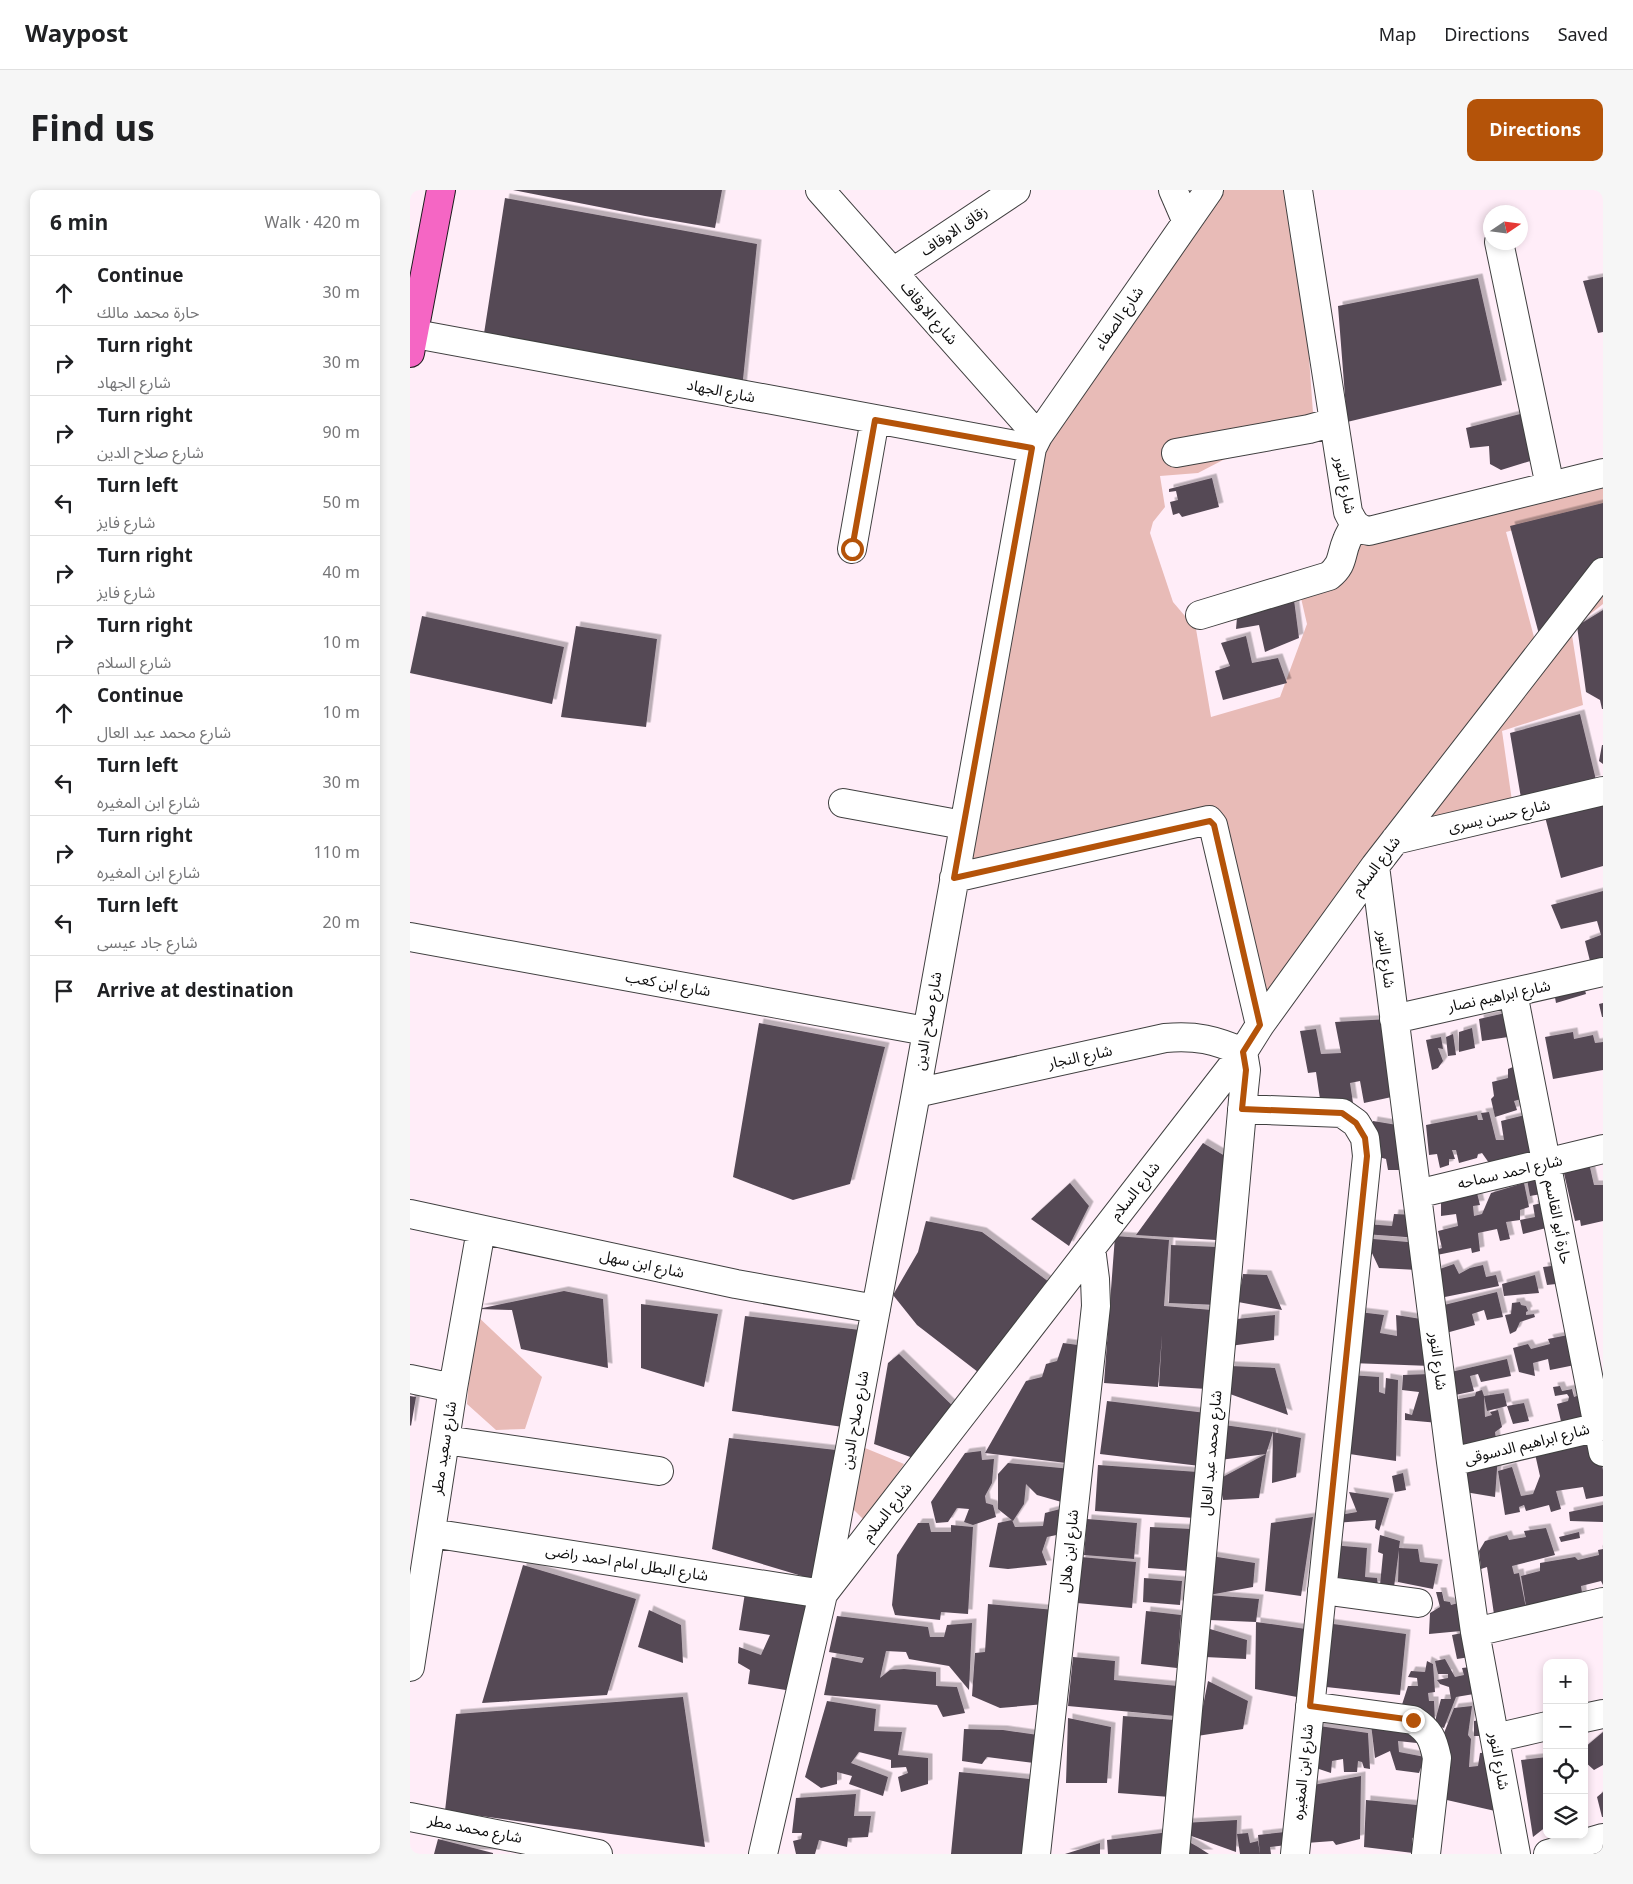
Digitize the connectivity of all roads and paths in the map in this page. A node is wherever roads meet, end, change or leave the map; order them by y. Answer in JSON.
{"nodes":[{"id":1,"x":441,"y":190,"type":"edge"},
{"id":2,"x":820,"y":190,"type":"edge"},
{"id":3,"x":1016,"y":190,"type":"edge"},
{"id":4,"x":1173,"y":190,"type":"edge"},
{"id":5,"x":1209,"y":190,"type":"edge"},
{"id":6,"x":1298,"y":190,"type":"edge"},
{"id":7,"x":1186,"y":220,"type":"junction"},
{"id":8,"x":1501,"y":250,"type":"edge"},
{"id":9,"x":893,"y":272,"type":"junction"},
{"id":10,"x":411,"y":340,"type":"edge"},
{"id":11,"x":875,"y":420,"type":"junction"},
{"id":12,"x":1334,"y":422,"type":"junction"},
{"id":13,"x":1035,"y":442,"type":"junction"},
{"id":14,"x":1176,"y":453,"type":"dead end"},
{"id":15,"x":1603,"y":472,"type":"edge"},
{"id":16,"x":1550,"y":486,"type":"junction"},
{"id":17,"x":1355,"y":525,"type":"junction"},
{"id":18,"x":852,"y":549,"type":"dead end"},
{"id":19,"x":1603,"y":572,"type":"edge"},
{"id":20,"x":1200,"y":615,"type":"dead end"},
{"id":21,"x":1603,"y":792,"type":"edge"},
{"id":22,"x":843,"y":803,"type":"dead end"},
{"id":23,"x":963,"y":825,"type":"junction"},
{"id":24,"x":1395,"y":840,"type":"junction"},
{"id":25,"x":1375,"y":866,"type":"junction"},
{"id":26,"x":954,"y":878,"type":"junction"},
{"id":27,"x":410,"y":938,"type":"edge"},
{"id":28,"x":1603,"y":972,"type":"edge"},
{"id":29,"x":1513,"y":993,"type":"junction"},
{"id":30,"x":1394,"y":1019,"type":"junction"},
{"id":31,"x":1260,"y":1025,"type":"junction"},
{"id":32,"x":926,"y":1031,"type":"junction"},
{"id":33,"x":1243,"y":1052,"type":"junction"},
{"id":34,"x":916,"y":1094,"type":"junction"},
{"id":35,"x":1242,"y":1109,"type":"junction"},
{"id":36,"x":1603,"y":1149,"type":"edge"},
{"id":37,"x":1546,"y":1163,"type":"junction"},
{"id":38,"x":1417,"y":1194,"type":"junction"},
{"id":39,"x":410,"y":1214,"type":"edge"},
{"id":40,"x":481,"y":1230,"type":"junction"},
{"id":41,"x":1091,"y":1248,"type":"junction"},
{"id":42,"x":876,"y":1308,"type":"junction"},
{"id":43,"x":410,"y":1379,"type":"edge"},
{"id":44,"x":453,"y":1388,"type":"junction"},
{"id":45,"x":1601,"y":1435,"type":"edge"},
{"id":46,"x":445,"y":1440,"type":"junction"},
{"id":47,"x":1451,"y":1462,"type":"junction"},
{"id":48,"x":659,"y":1471,"type":"dead end"},
{"id":49,"x":431,"y":1533,"type":"junction"},
{"id":50,"x":1322,"y":1590,"type":"junction"},
{"id":51,"x":823,"y":1594,"type":"junction"},
{"id":52,"x":1603,"y":1602,"type":"edge"},
{"id":53,"x":1418,"y":1603,"type":"dead end"},
{"id":54,"x":1475,"y":1632,"type":"junction"},
{"id":55,"x":410,"y":1667,"type":"edge"},
{"id":56,"x":1310,"y":1706,"type":"junction"},
{"id":57,"x":1603,"y":1714,"type":"edge"},
{"id":58,"x":1588,"y":1717,"type":"edge"},
{"id":59,"x":1543,"y":1727,"type":"edge"},
{"id":60,"x":1495,"y":1738,"type":"junction"},
{"id":61,"x":410,"y":1817,"type":"edge"},
{"id":62,"x":1603,"y":1838,"type":"edge"},
{"id":63,"x":598,"y":1854,"type":"edge"},
{"id":64,"x":763,"y":1854,"type":"edge"},
{"id":65,"x":1036,"y":1854,"type":"edge"},
{"id":66,"x":1175,"y":1854,"type":"edge"},
{"id":67,"x":1295,"y":1854,"type":"edge"},
{"id":68,"x":1426,"y":1854,"type":"edge"},
{"id":69,"x":1516,"y":1854,"type":"edge"},
{"id":70,"x":1548,"y":1854,"type":"edge"}],
"edges":[{"from":1,"to":10,"type":"main road"},
{"from":2,"to":9,"type":"street","name":"شارع الاوقاف"},
{"from":3,"to":9,"type":"street","name":"زقاق الاوقاف"},
{"from":4,"to":7,"type":"street"},
{"from":5,"to":7,"type":"street","name":"شارع الصفاء"},
{"from":6,"to":12,"type":"street","name":"شارع النور"},
{"from":7,"to":13,"type":"street","name":"شارع الصفاء"},
{"from":8,"to":16,"type":"street"},
{"from":9,"to":13,"type":"street","name":"شارع الاوقاف"},
{"from":10,"to":11,"type":"street","name":"شارع الجهاد"},
{"from":11,"to":13,"type":"street","name":"شارع الجهاد"},
{"from":11,"to":18,"type":"street"},
{"from":12,"to":14,"type":"street"},
{"from":12,"to":17,"type":"street","name":"شارع النور"},
{"from":13,"to":23,"type":"street","name":"شارع صلاح الدين"},
{"from":15,"to":16,"type":"street","name":"شارع النور"},
{"from":16,"to":17,"type":"street","name":"شارع النور"},
{"from":17,"to":20,"type":"street"},
{"from":19,"to":24,"type":"street","name":"شارع السلام"},
{"from":21,"to":24,"type":"street","name":"شارع حسن يسرى"},
{"from":22,"to":23,"type":"street"},
{"from":23,"to":26,"type":"street","name":"شارع صلاح الدين"},
{"from":24,"to":25,"type":"street","name":"شارع السلام"},
{"from":25,"to":30,"type":"street","name":"شارع النور"},
{"from":25,"to":31,"type":"street","name":"شارع السلام"},
{"from":26,"to":31,"type":"street"},
{"from":26,"to":32,"type":"street","name":"شارع صلاح الدين"},
{"from":27,"to":32,"type":"street","name":"شارع ابن كعب"},
{"from":28,"to":29,"type":"street","name":"شارع ابراهيم نصار"},
{"from":29,"to":30,"type":"street","name":"شارع ابراهيم نصار"},
{"from":29,"to":37,"type":"street","name":"حارة أبو القاسم"},
{"from":30,"to":38,"type":"street","name":"شارع النور"},
{"from":31,"to":33,"type":"street","name":"شارع السلام"},
{"from":32,"to":34,"type":"street","name":"شارع صلاح الدين"},
{"from":33,"to":34,"type":"street","name":"شارع النجار"},
{"from":33,"to":35,"type":"street","name":"شارع محمد عبد العال"},
{"from":33,"to":41,"type":"street","name":"شارع السلام"},
{"from":34,"to":42,"type":"street","name":"شارع صلاح الدين"},
{"from":35,"to":50,"type":"street","name":"شارع ابن المغيره"},
{"from":35,"to":66,"type":"street","name":"شارع محمد عبد العال"},
{"from":36,"to":37,"type":"street","name":"شارع احمد سماحه"},
{"from":37,"to":38,"type":"street","name":"شارع احمد سماحه"},
{"from":37,"to":45,"type":"street","name":"حارة أبو القاسم"},
{"from":38,"to":47,"type":"street","name":"شارع النور"},
{"from":39,"to":40,"type":"street","name":"شارع ابن سهل"},
{"from":40,"to":42,"type":"street","name":"شارع ابن سهل"},
{"from":40,"to":44,"type":"street","name":"شارع سعيد مطر"},
{"from":41,"to":51,"type":"street","name":"شارع السلام"},
{"from":41,"to":65,"type":"street","name":"شارع ابن هلال"},
{"from":42,"to":51,"type":"street","name":"شارع صلاح الدين"},
{"from":43,"to":44,"type":"street"},
{"from":44,"to":46,"type":"street","name":"شارع سعيد مطر"},
{"from":45,"to":47,"type":"street","name":"شارع ابراهيم الدسوقى"},
{"from":46,"to":48,"type":"street"},
{"from":46,"to":49,"type":"street","name":"شارع سعيد مطر"},
{"from":47,"to":54,"type":"street","name":"شارع النور"},
{"from":49,"to":51,"type":"street","name":"شارع البطل امام احمد راضى"},
{"from":49,"to":55,"type":"street","name":"شارع سعيد مطر"},
{"from":50,"to":53,"type":"street"},
{"from":50,"to":56,"type":"street","name":"شارع ابن المغيره"},
{"from":51,"to":64,"type":"street","name":"شارع السلام"},
{"from":52,"to":54,"type":"street"},
{"from":54,"to":60,"type":"street","name":"شارع النور"},
{"from":56,"to":67,"type":"street","name":"شارع ابن المغيره"},
{"from":56,"to":68,"type":"street"},
{"from":57,"to":58,"type":"street"},
{"from":59,"to":60,"type":"street"},
{"from":60,"to":69,"type":"street","name":"شارع النور"},
{"from":61,"to":63,"type":"street","name":"شارع محمد مطر"},
{"from":62,"to":70,"type":"street"}]}
